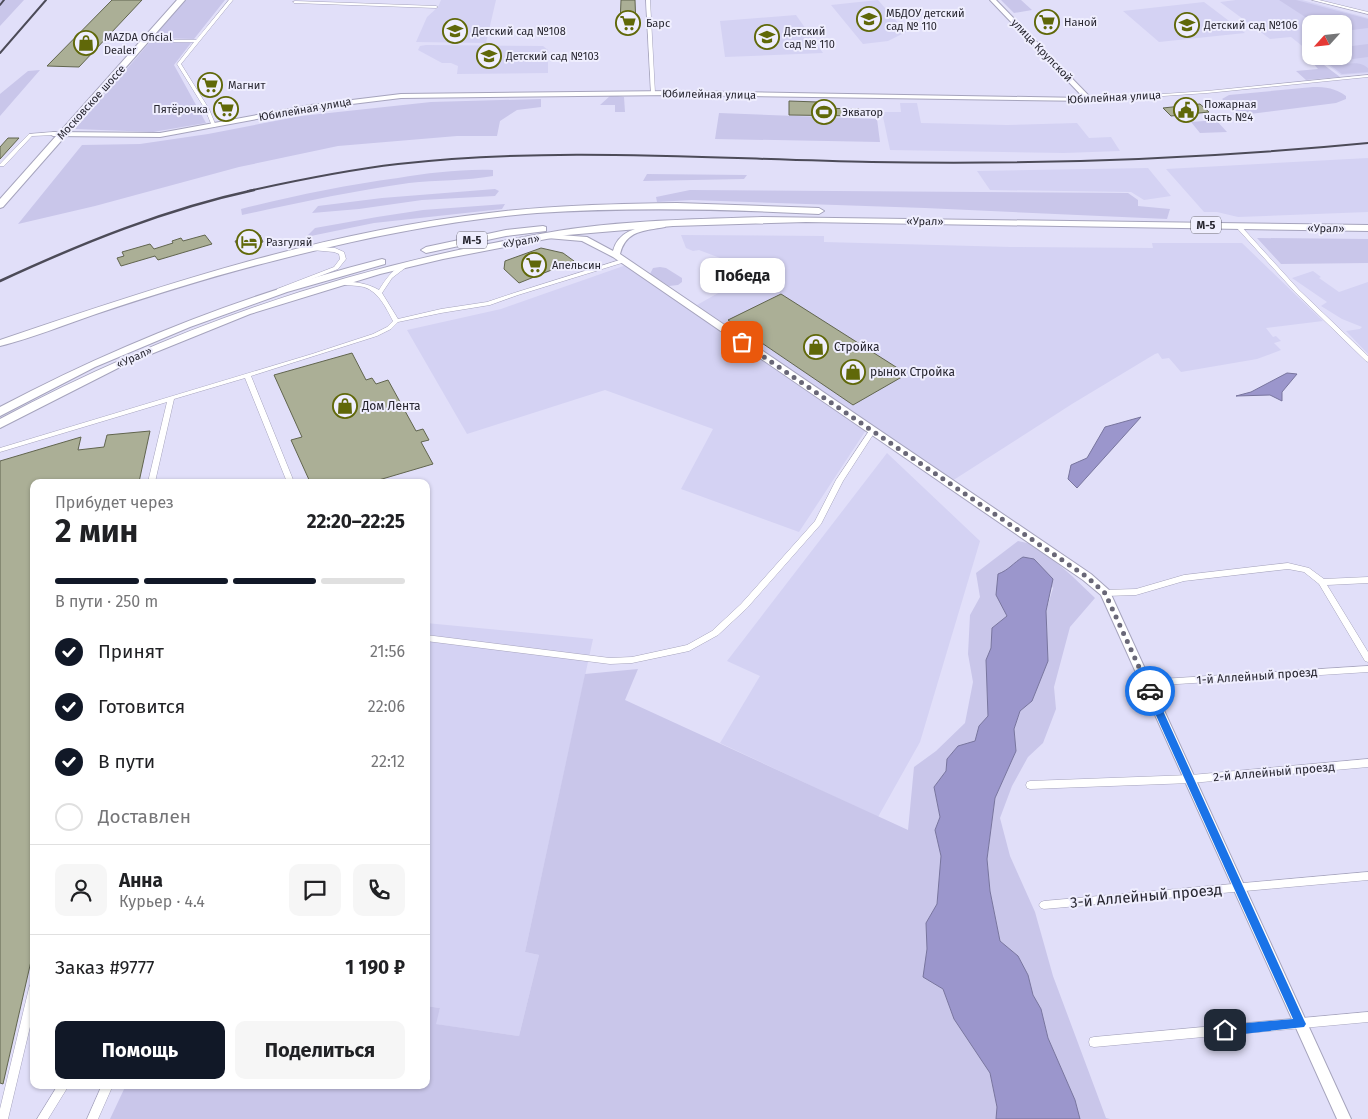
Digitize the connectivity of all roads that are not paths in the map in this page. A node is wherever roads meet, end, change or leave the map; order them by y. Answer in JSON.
{"nodes":[{"id":1,"x":174,"y":0,"type":"edge"},
{"id":2,"x":181,"y":0,"type":"edge"},
{"id":3,"x":231,"y":0,"type":"edge"},
{"id":4,"x":411,"y":0,"type":"edge"},
{"id":5,"x":648,"y":0,"type":"edge"},
{"id":6,"x":993,"y":0,"type":"edge"},
{"id":7,"x":1314,"y":0,"type":"edge"},
{"id":8,"x":294,"y":2,"type":"edge"},
{"id":9,"x":408,"y":7,"type":"junction"},
{"id":10,"x":436,"y":7,"type":"dead end"},
{"id":11,"x":1368,"y":13,"type":"edge"},
{"id":12,"x":145,"y":41,"type":"junction"},
{"id":13,"x":198,"y":41,"type":"junction"},
{"id":14,"x":1368,"y":76,"type":"edge"},
{"id":15,"x":652,"y":93,"type":"junction"},
{"id":16,"x":1090,"y":100,"type":"junction"},
{"id":17,"x":214,"y":126,"type":"junction"},
{"id":18,"x":58,"y":134,"type":"junction"},
{"id":19,"x":2,"y":165,"type":"dead end"},
{"id":20,"x":0,"y":195,"type":"edge"},
{"id":21,"x":0,"y":205,"type":"edge"},
{"id":22,"x":819,"y":211,"type":"junction"},
{"id":23,"x":1045,"y":222,"type":"junction"},
{"id":24,"x":672,"y":223,"type":"junction"},
{"id":25,"x":1238,"y":226,"type":"junction"},
{"id":26,"x":1368,"y":228,"type":"edge"},
{"id":27,"x":547,"y":236,"type":"junction"},
{"id":28,"x":282,"y":254,"type":"junction"},
{"id":29,"x":619,"y":258,"type":"junction"},
{"id":30,"x":407,"y":264,"type":"junction"},
{"id":31,"x":340,"y":282,"type":"junction"},
{"id":32,"x":380,"y":292,"type":"junction"},
{"id":33,"x":270,"y":295,"type":"junction"},
{"id":34,"x":210,"y":321,"type":"junction"},
{"id":35,"x":396,"y":321,"type":"junction"},
{"id":36,"x":0,"y":343,"type":"edge"},
{"id":37,"x":1368,"y":360,"type":"edge"},
{"id":38,"x":247,"y":375,"type":"junction"},
{"id":39,"x":170,"y":399,"type":"junction"},
{"id":40,"x":0,"y":412,"type":"edge"},
{"id":41,"x":0,"y":424,"type":"edge"},
{"id":42,"x":874,"y":430,"type":"junction"},
{"id":43,"x":0,"y":450,"type":"edge"},
{"id":44,"x":153,"y":479,"type":"edge"},
{"id":45,"x":290,"y":479,"type":"edge"},
{"id":46,"x":1368,"y":580,"type":"edge"},
{"id":47,"x":1322,"y":582,"type":"junction"},
{"id":48,"x":1105,"y":593,"type":"junction"},
{"id":49,"x":430,"y":638,"type":"edge"},
{"id":50,"x":1368,"y":659,"type":"edge"},
{"id":51,"x":1368,"y":669,"type":"edge"},
{"id":52,"x":1146,"y":683,"type":"junction"},
{"id":53,"x":1368,"y":763,"type":"edge"},
{"id":54,"x":1191,"y":779,"type":"junction"},
{"id":55,"x":1030,"y":785,"type":"dead end"},
{"id":56,"x":1368,"y":876,"type":"edge"},
{"id":57,"x":1240,"y":888,"type":"junction"},
{"id":58,"x":1044,"y":905,"type":"dead end"},
{"id":59,"x":30,"y":1005,"type":"edge"},
{"id":60,"x":1368,"y":1017,"type":"edge"},
{"id":61,"x":1300,"y":1024,"type":"junction"},
{"id":62,"x":1094,"y":1042,"type":"dead end"},
{"id":63,"x":61,"y":1089,"type":"edge"},
{"id":64,"x":106,"y":1089,"type":"edge"},
{"id":65,"x":3,"y":1119,"type":"edge"},
{"id":66,"x":42,"y":1119,"type":"edge"},
{"id":67,"x":92,"y":1119,"type":"edge"},
{"id":68,"x":1344,"y":1119,"type":"edge"}],
"edges":[{"from":1,"to":18,"type":"main road","name":"Московское шоссе"},
{"from":2,"to":12,"type":"main road","name":"Московское шоссе"},
{"from":3,"to":13,"type":"street"},
{"from":4,"to":9,"type":"street"},
{"from":5,"to":15,"type":"street"},
{"from":6,"to":16,"type":"street","name":"улица Крупской"},
{"from":7,"to":11,"type":"street"},
{"from":8,"to":9,"type":"street"},
{"from":9,"to":10,"type":"street"},
{"from":12,"to":13,"type":"street"},
{"from":12,"to":18,"type":"main road","name":"Московское шоссе"},
{"from":13,"to":17,"type":"street"},
{"from":14,"to":16,"type":"street","name":"Юбилейная улица"},
{"from":15,"to":16,"type":"street","name":"Юбилейная улица"},
{"from":15,"to":17,"type":"street","name":"Юбилейная улица"},
{"from":17,"to":18,"type":"street","name":"Юбилейная улица"},
{"from":18,"to":19,"type":"street"},
{"from":18,"to":20,"type":"main road","name":"Московское шоссе"},
{"from":18,"to":21,"type":"main road","name":"Московское шоссе"},
{"from":22,"to":23,"type":"main road","name":"«Урал»","number":"М-5"},
{"from":22,"to":28,"type":"main road"},
{"from":22,"to":33,"type":"main road","name":"«Урал»","number":"М-5"},
{"from":23,"to":24,"type":"main road","name":"«Урал»","number":"М-5"},
{"from":23,"to":25,"type":"main road","name":"«Урал»","number":"М-5"},
{"from":24,"to":27,"type":"main road","name":"«Урал»","number":"М-5"},
{"from":24,"to":29,"type":"street"},
{"from":25,"to":26,"type":"main road","name":"«Урал»","number":"М-5"},
{"from":25,"to":37,"type":"street"},
{"from":27,"to":29,"type":"street"},
{"from":27,"to":30,"type":"main road","name":"«Урал»","number":"М-5"},
{"from":28,"to":33,"type":"street"},
{"from":28,"to":36,"type":"main road"},
{"from":29,"to":35,"type":"street"},
{"from":29,"to":42,"type":"street"},
{"from":30,"to":31,"type":"main road","name":"«Урал»","number":"М-5"},
{"from":30,"to":32,"type":"street"},
{"from":31,"to":32,"type":"street"},
{"from":31,"to":34,"type":"main road","name":"«Урал»","number":"М-5"},
{"from":32,"to":35,"type":"street"},
{"from":33,"to":34,"type":"main road","name":"«Урал»","number":"М-5"},
{"from":34,"to":40,"type":"main road","name":"«Урал»","number":"М-5"},
{"from":34,"to":41,"type":"main road","name":"«Урал»","number":"М-5"},
{"from":35,"to":38,"type":"street"},
{"from":38,"to":39,"type":"street"},
{"from":38,"to":45,"type":"street"},
{"from":39,"to":43,"type":"street"},
{"from":39,"to":44,"type":"street"},
{"from":42,"to":48,"type":"street"},
{"from":42,"to":49,"type":"street"},
{"from":46,"to":47,"type":"street"},
{"from":47,"to":48,"type":"street"},
{"from":47,"to":50,"type":"street"},
{"from":48,"to":52,"type":"street"},
{"from":51,"to":52,"type":"street","name":"1-й Аллейный проезд"},
{"from":52,"to":54,"type":"street"},
{"from":53,"to":54,"type":"street","name":"2-й Аллейный проезд"},
{"from":54,"to":55,"type":"street","name":"2-й Аллейный проезд"},
{"from":54,"to":57,"type":"street"},
{"from":56,"to":57,"type":"street","name":"3-й Аллейный проезд"},
{"from":57,"to":58,"type":"street","name":"3-й Аллейный проезд"},
{"from":57,"to":61,"type":"street"},
{"from":59,"to":65,"type":"street"},
{"from":60,"to":61,"type":"street"},
{"from":61,"to":62,"type":"street"},
{"from":61,"to":68,"type":"street"},
{"from":63,"to":66,"type":"street"},
{"from":64,"to":67,"type":"street"}]}
